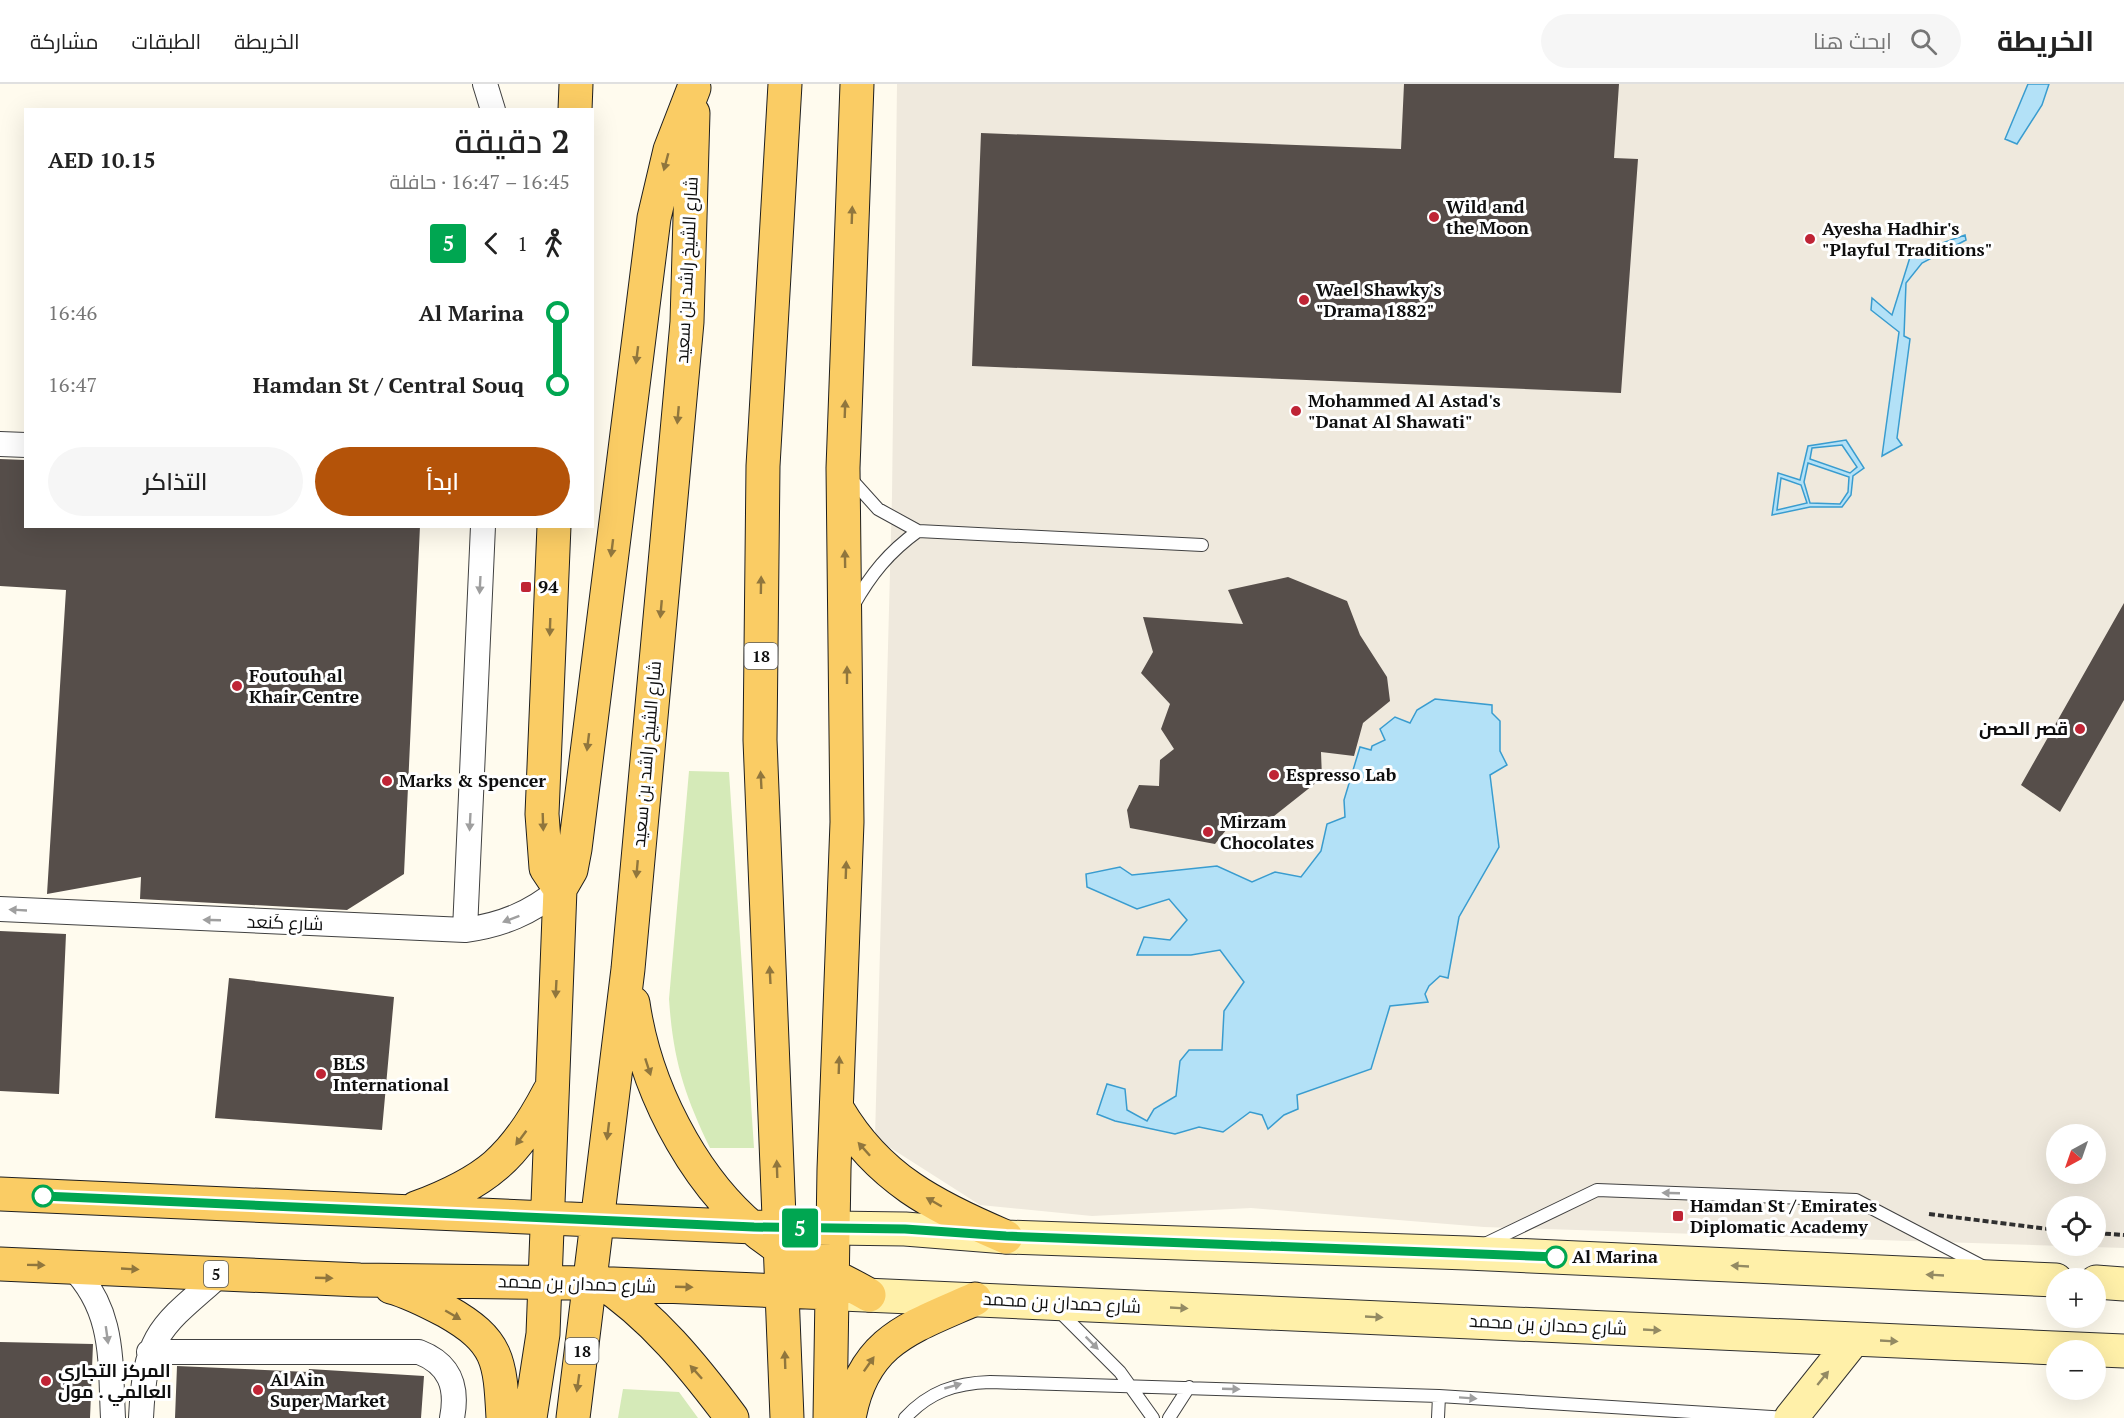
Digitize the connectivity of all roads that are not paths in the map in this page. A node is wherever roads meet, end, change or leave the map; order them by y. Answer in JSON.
{"nodes":[{"id":1,"x":485,"y":84,"type":"edge"},
{"id":2,"x":576,"y":84,"type":"edge"},
{"id":3,"x":785,"y":84,"type":"edge"},
{"id":4,"x":856,"y":84,"type":"edge"},
{"id":5,"x":694,"y":86,"type":"edge"},
{"id":6,"x":492,"y":108,"type":"edge"},
{"id":7,"x":575,"y":108,"type":"edge"},
{"id":8,"x":0,"y":444,"type":"edge"},
{"id":9,"x":24,"y":445,"type":"edge"},
{"id":10,"x":843,"y":468,"type":"junction"},
{"id":11,"x":483,"y":528,"type":"edge"},
{"id":12,"x":554,"y":528,"type":"edge"},
{"id":13,"x":918,"y":531,"type":"junction"},
{"id":14,"x":1202,"y":545,"type":"dead end"},
{"id":15,"x":846,"y":617,"type":"junction"},
{"id":16,"x":560,"y":889,"type":"junction"},
{"id":17,"x":0,"y":909,"type":"edge"},
{"id":18,"x":465,"y":930,"type":"junction"},
{"id":19,"x":628,"y":969,"type":"junction"},
{"id":20,"x":551,"y":1088,"type":"junction"},
{"id":21,"x":838,"y":1110,"type":"junction"},
{"id":22,"x":0,"y":1194,"type":"edge"},
{"id":23,"x":403,"y":1212,"type":"junction"},
{"id":24,"x":598,"y":1220,"type":"junction"},
{"id":25,"x":833,"y":1228,"type":"junction"},
{"id":26,"x":546,"y":1232,"type":"junction"},
{"id":27,"x":770,"y":1234,"type":"junction"},
{"id":28,"x":1006,"y":1236,"type":"junction"},
{"id":29,"x":1467,"y":1253,"type":"junction"},
{"id":30,"x":0,"y":1264,"type":"edge"},
{"id":31,"x":71,"y":1266,"type":"junction"},
{"id":32,"x":220,"y":1275,"type":"junction"},
{"id":33,"x":2004,"y":1278,"type":"junction"},
{"id":34,"x":360,"y":1280,"type":"junction"},
{"id":35,"x":595,"y":1280,"type":"junction"},
{"id":36,"x":2046,"y":1280,"type":"edge"},
{"id":37,"x":831,"y":1283,"type":"junction"},
{"id":38,"x":2106,"y":1283,"type":"edge"},
{"id":39,"x":545,"y":1284,"type":"junction"},
{"id":40,"x":2124,"y":1284,"type":"edge"},
{"id":41,"x":780,"y":1291,"type":"junction"},
{"id":42,"x":975,"y":1299,"type":"junction"},
{"id":43,"x":1050,"y":1303,"type":"junction"},
{"id":44,"x":1854,"y":1339,"type":"junction"},
{"id":45,"x":2124,"y":1351,"type":"edge"},
{"id":46,"x":149,"y":1352,"type":"junction"},
{"id":47,"x":1131,"y":1386,"type":"junction"},
{"id":48,"x":1190,"y":1387,"type":"junction"},
{"id":49,"x":1439,"y":1396,"type":"junction"},
{"id":50,"x":113,"y":1418,"type":"edge"},
{"id":51,"x":141,"y":1418,"type":"edge"},
{"id":52,"x":452,"y":1418,"type":"edge"},
{"id":53,"x":503,"y":1418,"type":"edge"},
{"id":54,"x":530,"y":1418,"type":"edge"},
{"id":55,"x":573,"y":1418,"type":"edge"},
{"id":56,"x":732,"y":1418,"type":"edge"},
{"id":57,"x":787,"y":1418,"type":"edge"},
{"id":58,"x":830,"y":1418,"type":"edge"},
{"id":59,"x":849,"y":1418,"type":"edge"},
{"id":60,"x":905,"y":1418,"type":"edge"},
{"id":61,"x":1153,"y":1418,"type":"edge"},
{"id":62,"x":1169,"y":1418,"type":"edge"},
{"id":63,"x":1438,"y":1418,"type":"edge"},
{"id":64,"x":1786,"y":1418,"type":"edge"},
{"id":65,"x":1791,"y":1418,"type":"edge"}],
"edges":[{"from":1,"to":6,"type":"street"},
{"from":2,"to":7,"type":"main road"},
{"from":27,"to":3,"type":"main road","number":"18","one_way":true},
{"from":10,"to":4,"type":"main road","one_way":true},
{"from":5,"to":16,"type":"main road","name":"شارع الشيخ راشد بن سعيد","number":"18","one_way":true},
{"from":5,"to":19,"type":"main road","name":"شارع الشيخ راشد بن سعيد","number":"18","one_way":true},
{"from":8,"to":9,"type":"street"},
{"from":10,"to":13,"type":"lane"},
{"from":15,"to":10,"type":"main road","one_way":true},
{"from":11,"to":18,"type":"street","one_way":true},
{"from":12,"to":16,"type":"main road","one_way":true},
{"from":13,"to":14,"type":"lane"},
{"from":13,"to":15,"type":"lane"},
{"from":21,"to":15,"type":"main road","one_way":true},
{"from":16,"to":18,"type":"street","name":"شارع كَنعد","one_way":true},
{"from":16,"to":20,"type":"main road","name":"شارع الشيخ راشد بن سعيد","number":"18","one_way":true},
{"from":18,"to":17,"type":"street","name":"شارع كَنعد","one_way":true},
{"from":19,"to":24,"type":"main road","name":"شارع الشيخ راشد بن سعيد","number":"18","one_way":true},
{"from":19,"to":27,"type":"main road","one_way":true},
{"from":20,"to":23,"type":"main road","one_way":true},
{"from":20,"to":26,"type":"main road","name":"شارع الشيخ راشد بن سعيد","number":"18"},
{"from":21,"to":25,"type":"main road"},
{"from":28,"to":21,"type":"main road","one_way":true},
{"from":22,"to":23,"type":"main road"},
{"from":23,"to":26,"type":"main road"},
{"from":24,"to":26,"type":"main road"},
{"from":24,"to":27,"type":"main road"},
{"from":24,"to":35,"type":"main road","name":"شارع الشيخ راشد بن سعيد","number":"18"},
{"from":25,"to":27,"type":"main road"},
{"from":25,"to":28,"type":"main road"},
{"from":25,"to":37,"type":"main road"},
{"from":26,"to":35,"type":"main road"},
{"from":26,"to":39,"type":"main road","name":"شارع الشيخ راشد بن سعيد","number":"18"},
{"from":27,"to":37,"type":"main road"},
{"from":27,"to":41,"type":"main road","number":"18"},
{"from":28,"to":29,"type":"main road"},
{"from":33,"to":29,"type":"main road","one_way":true},
{"from":33,"to":29,"type":"lane","one_way":true},
{"from":30,"to":31,"type":"main road","name":"شارع حمدان بن محمد","number":"5","one_way":true},
{"from":31,"to":32,"type":"main road","name":"شارع حمدان بن محمد","number":"5","one_way":true},
{"from":31,"to":50,"type":"street","one_way":true},
{"from":32,"to":34,"type":"main road","name":"شارع حمدان بن محمد","number":"5","one_way":true},
{"from":32,"to":46,"type":"street"},
{"from":33,"to":36,"type":"main road"},
{"from":34,"to":39,"type":"main road","name":"شارع حمدان بن محمد","number":"5"},
{"from":34,"to":53,"type":"main road","one_way":true},
{"from":35,"to":39,"type":"main road","name":"شارع حمدان بن محمد","number":"5"},
{"from":35,"to":41,"type":"main road","name":"شارع حمدان بن محمد","number":"5","one_way":true},
{"from":35,"to":55,"type":"main road","name":"شارع الشيخ راشد بن سعيد","number":"18","one_way":true},
{"from":56,"to":35,"type":"main road","one_way":true},
{"from":37,"to":41,"type":"main road","name":"شارع حمدان بن محمد","number":"5"},
{"from":37,"to":42,"type":"main road","name":"شارع حمدان بن محمد","number":"5"},
{"from":37,"to":58,"type":"main road"},
{"from":38,"to":40,"type":"main road"},
{"from":39,"to":54,"type":"main road","name":"شارع الشيخ راشد بن سعيد","number":"18"},
{"from":57,"to":41,"type":"main road","number":"18","one_way":true},
{"from":42,"to":43,"type":"main road","name":"شارع حمدان بن محمد","number":"5"},
{"from":59,"to":42,"type":"main road","one_way":true},
{"from":43,"to":44,"type":"main road","name":"شارع حمدان بن محمد","number":"5","one_way":true},
{"from":43,"to":47,"type":"lane","one_way":true},
{"from":44,"to":45,"type":"main road","name":"شارع حمدان بن محمد","number":"5","one_way":true},
{"from":65,"to":44,"type":"main road","one_way":true},
{"from":46,"to":51,"type":"street"},
{"from":46,"to":52,"type":"street"},
{"from":47,"to":48,"type":"lane"},
{"from":60,"to":47,"type":"lane","one_way":true},
{"from":47,"to":61,"type":"lane"},
{"from":48,"to":49,"type":"lane","one_way":true},
{"from":48,"to":62,"type":"lane"},
{"from":49,"to":63,"type":"lane"},
{"from":49,"to":64,"type":"lane","one_way":true}]}
